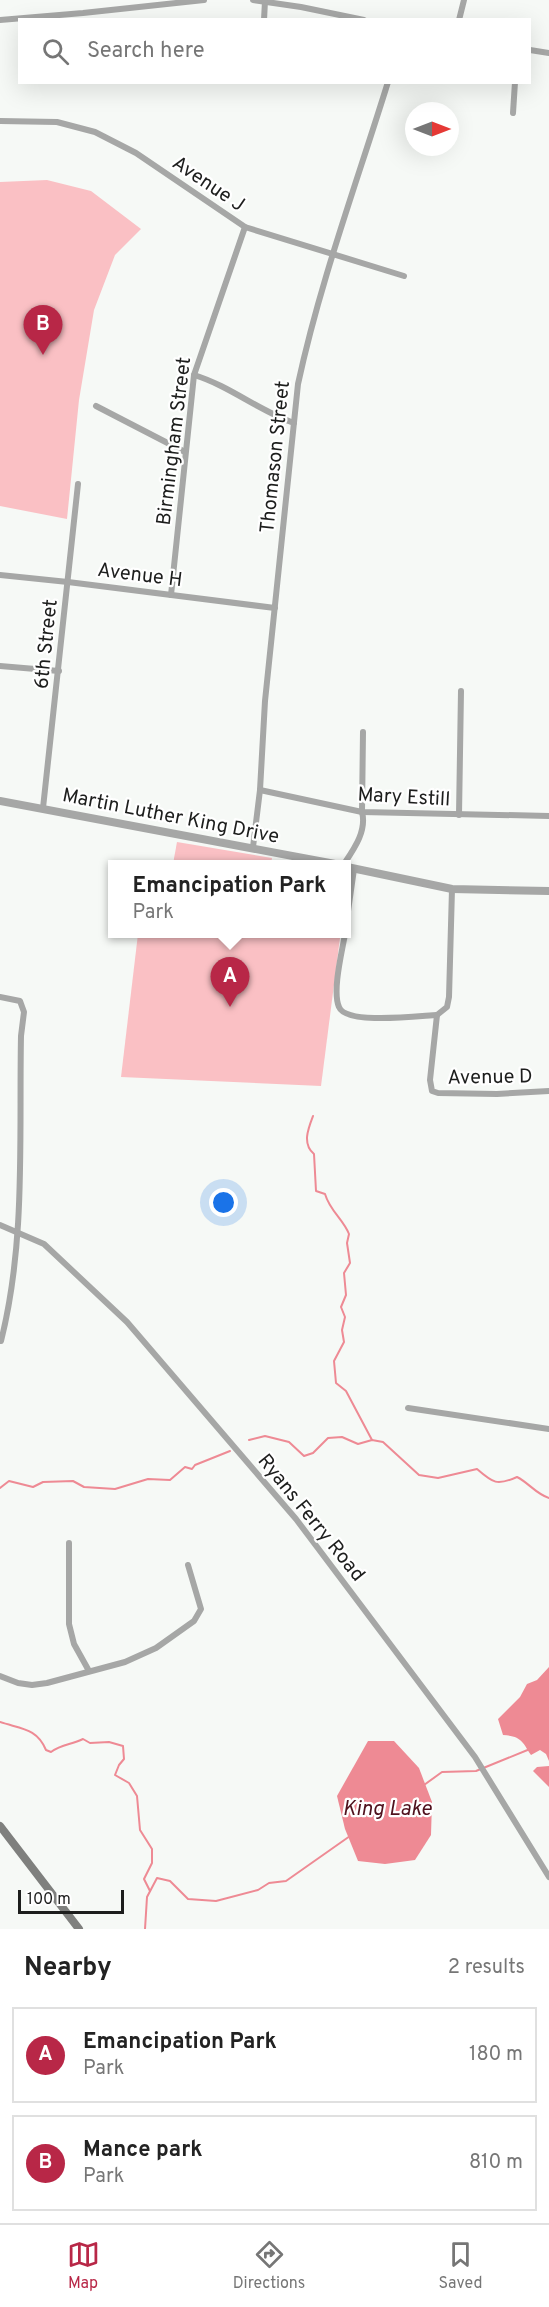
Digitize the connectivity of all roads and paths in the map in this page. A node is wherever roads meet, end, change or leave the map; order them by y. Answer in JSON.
{"nodes":[{"id":1,"x":204,"y":0,"type":"edge"},
{"id":2,"x":253,"y":0,"type":"edge"},
{"id":3,"x":464,"y":0,"type":"edge"},
{"id":4,"x":265,"y":1,"type":"edge"},
{"id":5,"x":18,"y":18,"type":"edge"},
{"id":6,"x":24,"y":18,"type":"edge"},
{"id":7,"x":264,"y":18,"type":"edge"},
{"id":8,"x":354,"y":18,"type":"edge"},
{"id":9,"x":460,"y":18,"type":"edge"},
{"id":10,"x":0,"y":20,"type":"edge"},
{"id":11,"x":531,"y":50,"type":"edge"},
{"id":12,"x":549,"y":53,"type":"edge"},
{"id":13,"x":387,"y":84,"type":"edge"},
{"id":14,"x":515,"y":84,"type":"edge"},
{"id":15,"x":513,"y":113,"type":"dead end"},
{"id":16,"x":0,"y":121,"type":"edge"},
{"id":17,"x":245,"y":227,"type":"junction"},
{"id":18,"x":333,"y":255,"type":"junction"},
{"id":19,"x":404,"y":276,"type":"dead end"},
{"id":20,"x":194,"y":375,"type":"junction"},
{"id":21,"x":96,"y":406,"type":"dead end"},
{"id":22,"x":294,"y":423,"type":"junction"},
{"id":23,"x":185,"y":452,"type":"junction"},
{"id":24,"x":78,"y":484,"type":"dead end"},
{"id":25,"x":0,"y":575,"type":"edge"},
{"id":26,"x":68,"y":582,"type":"junction"},
{"id":27,"x":171,"y":595,"type":"junction"},
{"id":28,"x":275,"y":608,"type":"junction"},
{"id":29,"x":0,"y":666,"type":"edge"},
{"id":30,"x":59,"y":670,"type":"junction"},
{"id":31,"x":461,"y":691,"type":"dead end"},
{"id":32,"x":363,"y":732,"type":"dead end"},
{"id":33,"x":260,"y":790,"type":"junction"},
{"id":34,"x":0,"y":801,"type":"edge"},
{"id":35,"x":43,"y":808,"type":"junction"},
{"id":36,"x":362,"y":812,"type":"junction"},
{"id":37,"x":459,"y":815,"type":"junction"},
{"id":38,"x":549,"y":816,"type":"edge"},
{"id":39,"x":253,"y":847,"type":"junction"},
{"id":40,"x":316,"y":860,"type":"edge"},
{"id":41,"x":351,"y":860,"type":"edge"},
{"id":42,"x":351,"y":868,"type":"edge"},
{"id":43,"x":452,"y":889,"type":"junction"},
{"id":44,"x":549,"y":891,"type":"edge"},
{"id":45,"x":344,"y":938,"type":"edge"},
{"id":46,"x":0,"y":998,"type":"edge"},
{"id":47,"x":437,"y":1015,"type":"junction"},
{"id":48,"x":549,"y":1091,"type":"edge"},
{"id":49,"x":0,"y":1225,"type":"edge"},
{"id":50,"x":18,"y":1231,"type":"junction"},
{"id":51,"x":1,"y":1341,"type":"edge"},
{"id":52,"x":408,"y":1408,"type":"dead end"},
{"id":53,"x":549,"y":1429,"type":"edge"},
{"id":54,"x":69,"y":1543,"type":"dead end"},
{"id":55,"x":188,"y":1565,"type":"dead end"},
{"id":56,"x":89,"y":1671,"type":"junction"},
{"id":57,"x":0,"y":1676,"type":"edge"},
{"id":58,"x":0,"y":1826,"type":"edge"},
{"id":59,"x":549,"y":1876,"type":"edge"},
{"id":60,"x":76,"y":1928,"type":"edge"}],
"edges":[{"from":1,"to":6,"type":"street"},
{"from":2,"to":4,"type":"street"},
{"from":3,"to":9,"type":"street"},
{"from":4,"to":7,"type":"street"},
{"from":4,"to":8,"type":"street"},
{"from":5,"to":10,"type":"street"},
{"from":11,"to":12,"type":"street"},
{"from":13,"to":18,"type":"street","name":"Thomason Street"},
{"from":14,"to":15,"type":"street"},
{"from":16,"to":17,"type":"street","name":"Avenue J"},
{"from":17,"to":18,"type":"street","name":"Avenue J"},
{"from":17,"to":20,"type":"street","name":"Birmingham Street"},
{"from":18,"to":19,"type":"street","name":"Avenue J"},
{"from":18,"to":22,"type":"street","name":"Thomason Street"},
{"from":20,"to":22,"type":"street"},
{"from":20,"to":23,"type":"street","name":"Birmingham Street"},
{"from":21,"to":23,"type":"street"},
{"from":22,"to":28,"type":"street","name":"Thomason Street"},
{"from":23,"to":27,"type":"street","name":"Birmingham Street"},
{"from":24,"to":26,"type":"street","name":"6th Street"},
{"from":25,"to":26,"type":"street","name":"Avenue H"},
{"from":26,"to":27,"type":"street","name":"Avenue H"},
{"from":26,"to":30,"type":"street","name":"6th Street"},
{"from":27,"to":28,"type":"street","name":"Avenue H"},
{"from":28,"to":33,"type":"street","name":"Thomason Street"},
{"from":29,"to":30,"type":"street"},
{"from":30,"to":35,"type":"street","name":"6th Street"},
{"from":31,"to":37,"type":"street"},
{"from":32,"to":36,"type":"street"},
{"from":33,"to":36,"type":"street","name":"Mary Estill"},
{"from":33,"to":39,"type":"street","name":"Thomason Street"},
{"from":34,"to":35,"type":"street","name":"Martin Luther King Drive"},
{"from":35,"to":39,"type":"street","name":"Martin Luther King Drive"},
{"from":36,"to":37,"type":"street","name":"Mary Estill"},
{"from":36,"to":41,"type":"street"},
{"from":37,"to":38,"type":"street","name":"Mary Estill"},
{"from":39,"to":40,"type":"street","name":"Martin Luther King Drive"},
{"from":42,"to":43,"type":"street"},
{"from":43,"to":44,"type":"street"},
{"from":43,"to":47,"type":"street"},
{"from":45,"to":47,"type":"street"},
{"from":46,"to":50,"type":"street"},
{"from":47,"to":48,"type":"street","name":"Avenue D"},
{"from":49,"to":50,"type":"street","name":"Ryans Ferry Road"},
{"from":50,"to":51,"type":"street"},
{"from":50,"to":59,"type":"street","name":"Ryans Ferry Road"},
{"from":52,"to":53,"type":"street"},
{"from":54,"to":56,"type":"street"},
{"from":55,"to":56,"type":"street"},
{"from":56,"to":57,"type":"street"},
{"from":58,"to":60,"type":"main road"}]}
